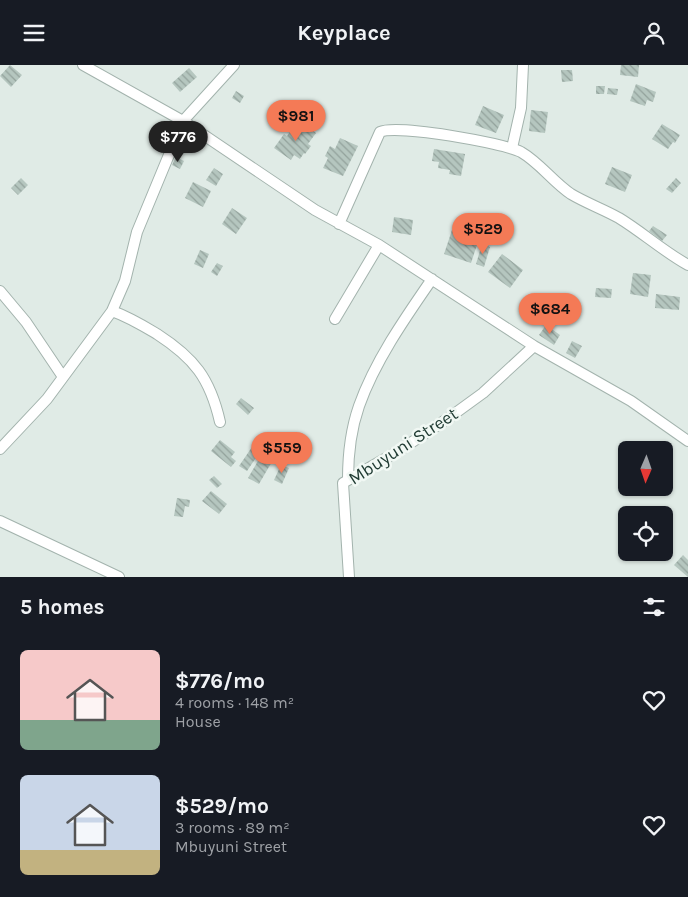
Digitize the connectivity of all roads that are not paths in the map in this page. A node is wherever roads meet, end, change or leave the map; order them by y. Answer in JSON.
{"nodes":[{"id":1,"x":83,"y":65,"type":"edge"},
{"id":2,"x":234,"y":65,"type":"edge"},
{"id":3,"x":523,"y":65,"type":"edge"},
{"id":4,"x":183,"y":121,"type":"junction"},
{"id":5,"x":512,"y":148,"type":"junction"},
{"id":6,"x":339,"y":224,"type":"junction"},
{"id":7,"x":379,"y":245,"type":"junction"},
{"id":8,"x":688,"y":265,"type":"edge"},
{"id":9,"x":432,"y":279,"type":"junction"},
{"id":10,"x":0,"y":291,"type":"edge"},
{"id":11,"x":112,"y":311,"type":"junction"},
{"id":12,"x":335,"y":319,"type":"dead end"},
{"id":13,"x":534,"y":346,"type":"junction"},
{"id":14,"x":62,"y":377,"type":"junction"},
{"id":15,"x":220,"y":422,"type":"dead end"},
{"id":16,"x":688,"y":441,"type":"edge"},
{"id":17,"x":0,"y":449,"type":"edge"},
{"id":18,"x":348,"y":479,"type":"junction"},
{"id":19,"x":0,"y":521,"type":"edge"},
{"id":20,"x":102,"y":574,"type":"edge"},
{"id":21,"x":119,"y":577,"type":"edge"},
{"id":22,"x":349,"y":577,"type":"edge"}],
"edges":[{"from":1,"to":4,"type":"street"},
{"from":2,"to":4,"type":"street"},
{"from":3,"to":5,"type":"street"},
{"from":4,"to":6,"type":"street"},
{"from":4,"to":11,"type":"street"},
{"from":5,"to":6,"type":"street"},
{"from":5,"to":8,"type":"street"},
{"from":6,"to":7,"type":"street"},
{"from":7,"to":9,"type":"street"},
{"from":7,"to":12,"type":"street"},
{"from":9,"to":13,"type":"street"},
{"from":9,"to":18,"type":"street"},
{"from":10,"to":14,"type":"street"},
{"from":11,"to":14,"type":"street"},
{"from":11,"to":15,"type":"street"},
{"from":13,"to":16,"type":"street"},
{"from":13,"to":18,"type":"street","name":"Mbuyuni Street"},
{"from":14,"to":17,"type":"street"},
{"from":18,"to":22,"type":"street","name":"Mbuyuni Street"},
{"from":19,"to":20,"type":"street"},
{"from":20,"to":21,"type":"street"}]}
